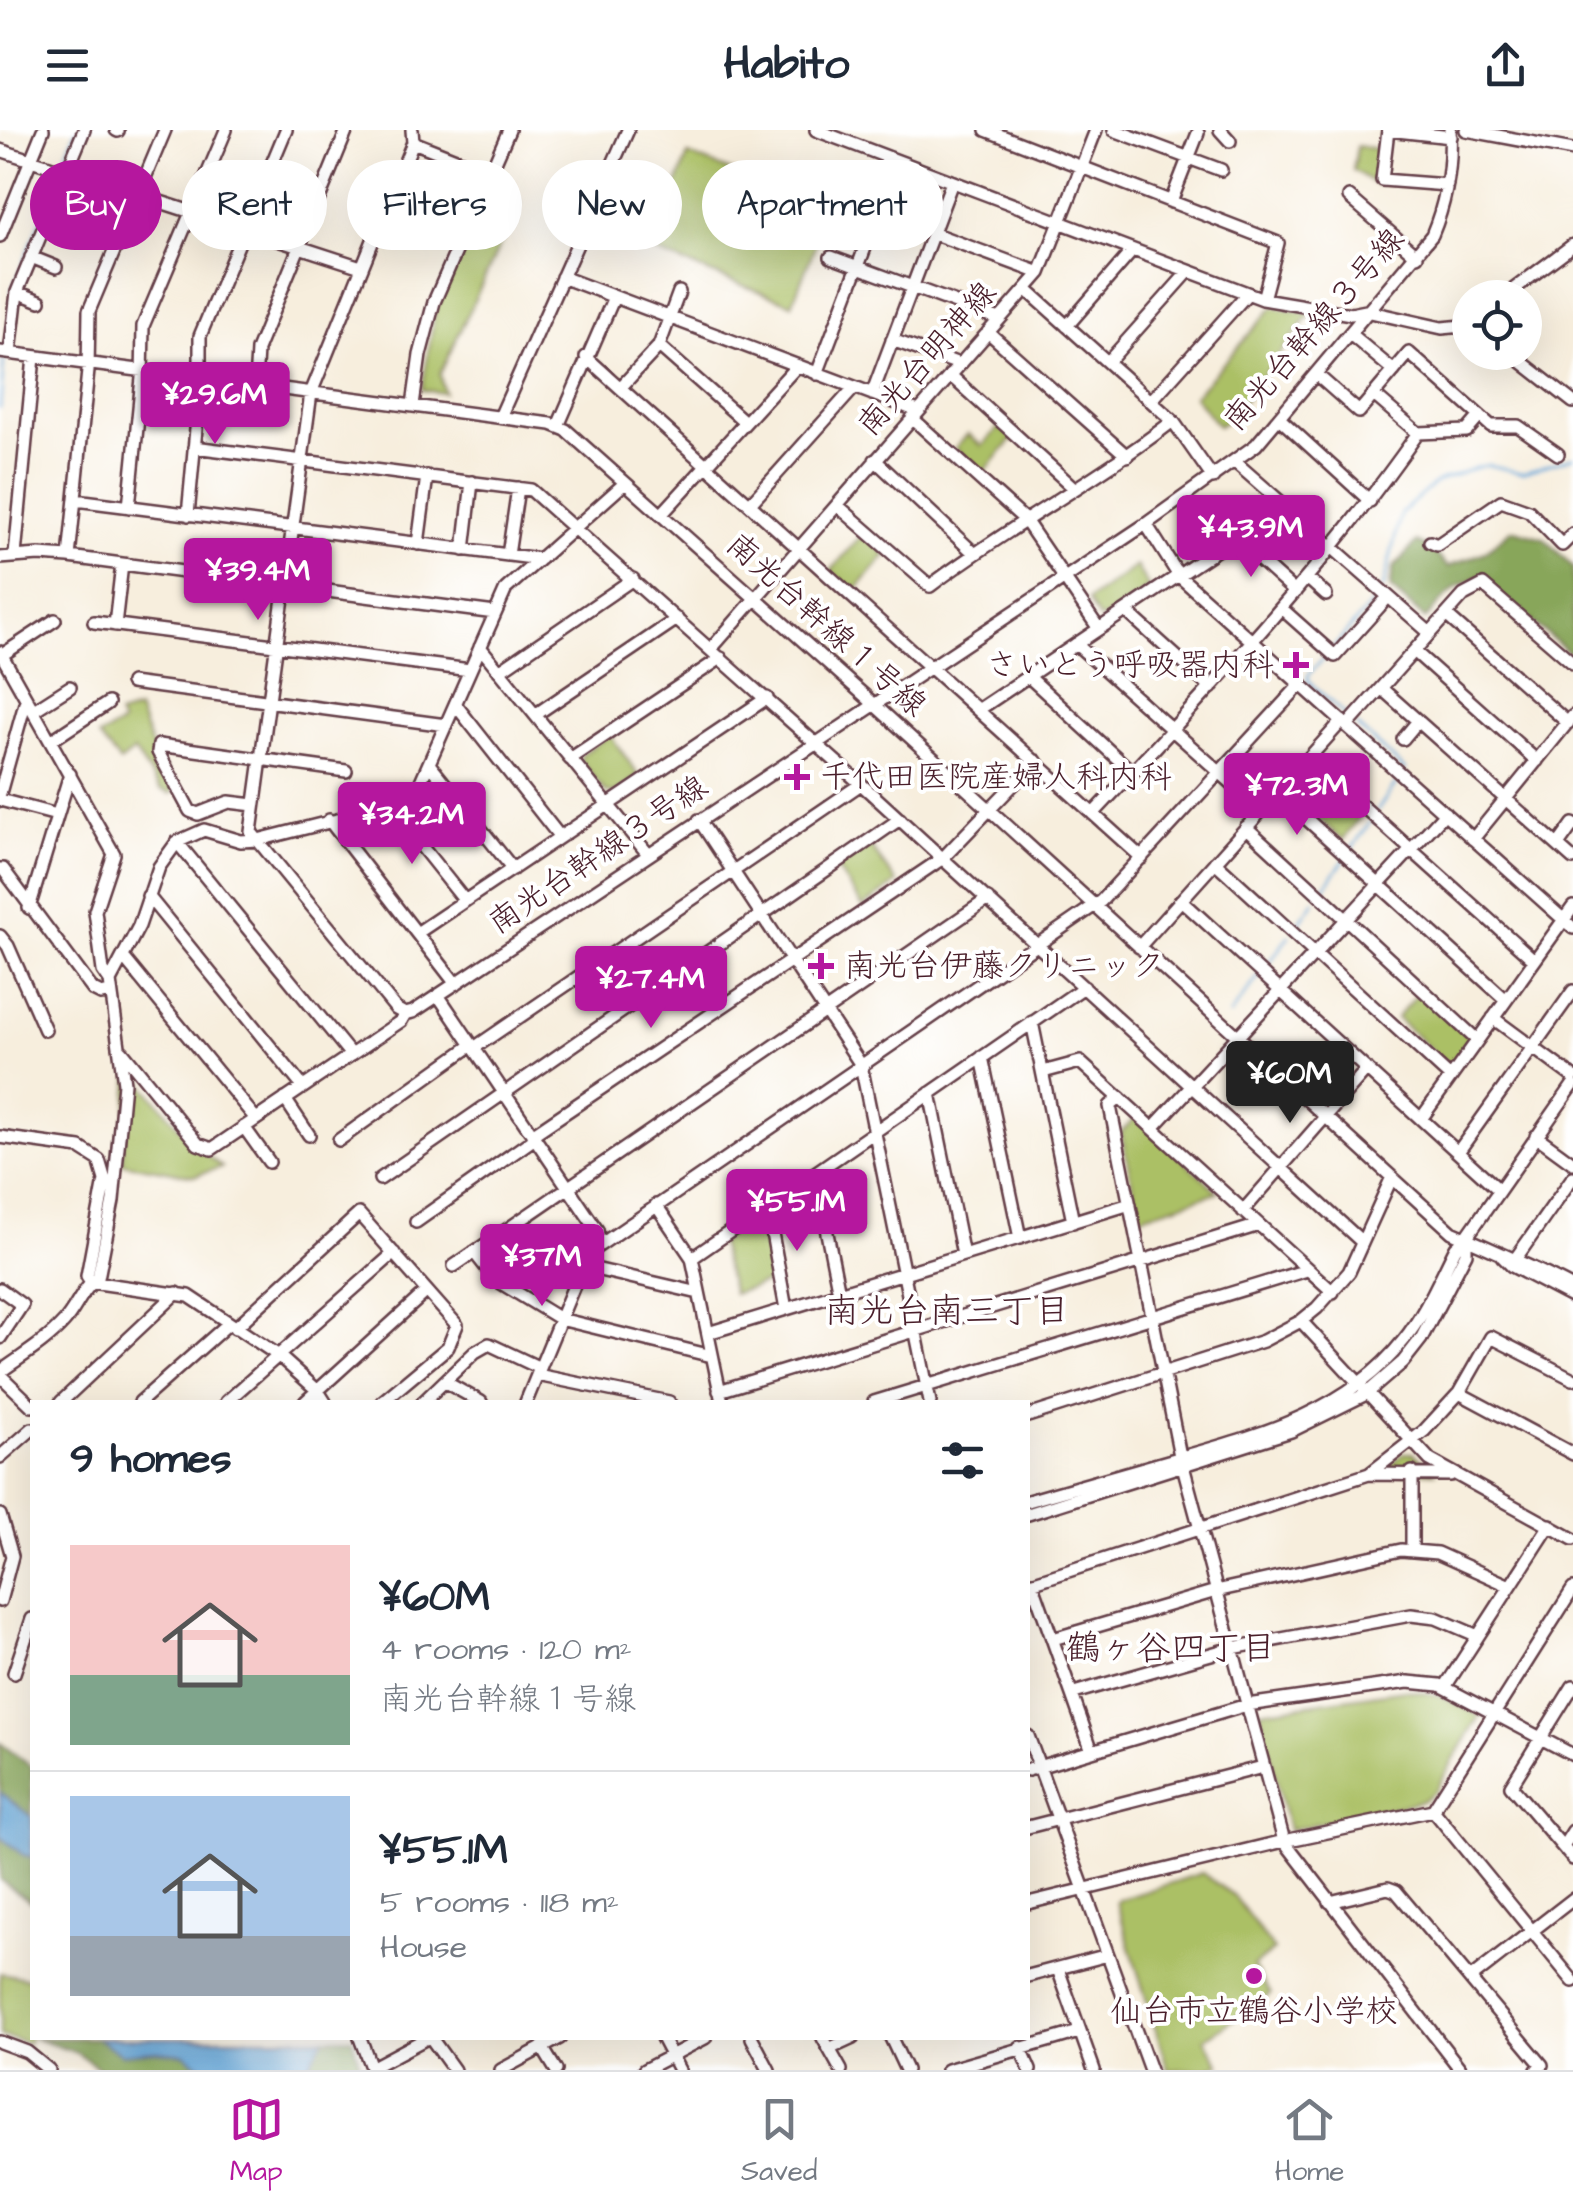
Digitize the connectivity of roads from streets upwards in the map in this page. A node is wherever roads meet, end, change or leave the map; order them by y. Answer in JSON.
{"nodes":[{"id":1,"x":44,"y":130,"type":"edge"},
{"id":2,"x":84,"y":130,"type":"edge"},
{"id":3,"x":165,"y":130,"type":"edge"},
{"id":4,"x":226,"y":130,"type":"edge"},
{"id":5,"x":286,"y":130,"type":"edge"},
{"id":6,"x":347,"y":130,"type":"edge"},
{"id":7,"x":509,"y":130,"type":"edge"},
{"id":8,"x":628,"y":130,"type":"edge"},
{"id":9,"x":816,"y":130,"type":"edge"},
{"id":10,"x":986,"y":130,"type":"edge"},
{"id":11,"x":1096,"y":130,"type":"edge"},
{"id":12,"x":1114,"y":130,"type":"edge"},
{"id":13,"x":1220,"y":130,"type":"edge"},
{"id":14,"x":1388,"y":130,"type":"edge"},
{"id":15,"x":1466,"y":130,"type":"edge"},
{"id":16,"x":1198,"y":133,"type":"dead end"},
{"id":17,"x":1450,"y":133,"type":"edge"},
{"id":18,"x":1500,"y":133,"type":"edge"},
{"id":19,"x":412,"y":136,"type":"edge"},
{"id":20,"x":1230,"y":141,"type":"dead end"},
{"id":21,"x":0,"y":150,"type":"edge"},
{"id":22,"x":1573,"y":150,"type":"edge"},
{"id":23,"x":1188,"y":158,"type":"junction"},
{"id":24,"x":31,"y":160,"type":"joint"},
{"id":25,"x":69,"y":160,"type":"edge"},
{"id":26,"x":153,"y":160,"type":"edge"},
{"id":27,"x":213,"y":160,"type":"edge"},
{"id":28,"x":274,"y":160,"type":"edge"},
{"id":29,"x":463,"y":160,"type":"edge"},
{"id":30,"x":496,"y":160,"type":"edge"},
{"id":31,"x":893,"y":160,"type":"edge"},
{"id":32,"x":30,"y":162,"type":"edge"},
{"id":33,"x":1081,"y":167,"type":"junction"},
{"id":34,"x":1222,"y":170,"type":"dead end"},
{"id":35,"x":327,"y":179,"type":"edge"},
{"id":36,"x":943,"y":179,"type":"edge"},
{"id":37,"x":952,"y":182,"type":"junction"},
{"id":38,"x":1447,"y":185,"type":"junction"},
{"id":39,"x":1349,"y":196,"type":"dead end"},
{"id":40,"x":1171,"y":202,"type":"junction"},
{"id":41,"x":943,"y":204,"type":"edge"},
{"id":42,"x":1061,"y":222,"type":"junction"},
{"id":43,"x":182,"y":234,"type":"edge"},
{"id":44,"x":0,"y":236,"type":"edge"},
{"id":45,"x":943,"y":236,"type":"edge"},
{"id":46,"x":1573,"y":245,"type":"edge"},
{"id":47,"x":35,"y":250,"type":"edge"},
{"id":48,"x":115,"y":250,"type":"edge"},
{"id":49,"x":236,"y":250,"type":"edge"},
{"id":50,"x":298,"y":250,"type":"edge"},
{"id":51,"x":312,"y":250,"type":"edge"},
{"id":52,"x":457,"y":250,"type":"edge"},
{"id":53,"x":864,"y":250,"type":"edge"},
{"id":54,"x":925,"y":250,"type":"edge"},
{"id":55,"x":1133,"y":250,"type":"junction"},
{"id":56,"x":1416,"y":256,"type":"junction"},
{"id":57,"x":32,"y":257,"type":"junction"},
{"id":58,"x":832,"y":257,"type":"dead end"},
{"id":59,"x":56,"y":266,"type":"dead end"},
{"id":60,"x":361,"y":267,"type":"junction"},
{"id":61,"x":858,"y":267,"type":"junction"},
{"id":62,"x":1189,"y":272,"type":"junction"},
{"id":63,"x":1040,"y":273,"type":"junction"},
{"id":64,"x":562,"y":277,"type":"junction"},
{"id":65,"x":1526,"y":280,"type":"edge"},
{"id":66,"x":912,"y":287,"type":"junction"},
{"id":67,"x":1026,"y":289,"type":"junction"},
{"id":68,"x":18,"y":292,"type":"junction"},
{"id":69,"x":679,"y":292,"type":"dead end"},
{"id":70,"x":1247,"y":294,"type":"junction"},
{"id":71,"x":614,"y":296,"type":"junction"},
{"id":72,"x":1263,"y":299,"type":"junction"},
{"id":73,"x":40,"y":301,"type":"dead end"},
{"id":74,"x":1366,"y":312,"type":"junction"},
{"id":75,"x":669,"y":318,"type":"junction"},
{"id":76,"x":1000,"y":319,"type":"junction"},
{"id":77,"x":1067,"y":326,"type":"junction"},
{"id":78,"x":1452,"y":327,"type":"edge"},
{"id":79,"x":988,"y":332,"type":"junction"},
{"id":80,"x":1350,"y":334,"type":"junction"},
{"id":81,"x":892,"y":340,"type":"junction"},
{"id":82,"x":659,"y":346,"type":"junction"},
{"id":83,"x":5,"y":353,"type":"edge"},
{"id":84,"x":34,"y":357,"type":"junction"},
{"id":85,"x":586,"y":357,"type":"junction"},
{"id":86,"x":1108,"y":362,"type":"junction"},
{"id":87,"x":88,"y":364,"type":"junction"},
{"id":88,"x":798,"y":366,"type":"junction"},
{"id":89,"x":955,"y":370,"type":"junction"},
{"id":90,"x":1532,"y":370,"type":"edge"},
{"id":91,"x":142,"y":371,"type":"junction"},
{"id":92,"x":1394,"y":371,"type":"junction"},
{"id":93,"x":818,"y":374,"type":"junction"},
{"id":94,"x":1317,"y":375,"type":"junction"},
{"id":95,"x":200,"y":378,"type":"junction"},
{"id":96,"x":256,"y":386,"type":"junction"},
{"id":97,"x":620,"y":387,"type":"junction"},
{"id":98,"x":854,"y":388,"type":"junction"},
{"id":99,"x":311,"y":393,"type":"junction"},
{"id":100,"x":872,"y":394,"type":"junction"},
{"id":101,"x":1374,"y":395,"type":"junction"},
{"id":102,"x":1151,"y":401,"type":"junction"},
{"id":103,"x":1573,"y":402,"type":"edge"},
{"id":104,"x":412,"y":405,"type":"junction"},
{"id":105,"x":915,"y":414,"type":"junction"},
{"id":106,"x":1480,"y":416,"type":"junction"},
{"id":107,"x":500,"y":417,"type":"junction"},
{"id":108,"x":1280,"y":418,"type":"junction"},
{"id":109,"x":1173,"y":421,"type":"junction"},
{"id":110,"x":745,"y":422,"type":"junction"},
{"id":111,"x":558,"y":426,"type":"junction"},
{"id":112,"x":1418,"y":433,"type":"junction"},
{"id":113,"x":194,"y":447,"type":"junction"},
{"id":114,"x":1558,"y":454,"type":"dead end"},
{"id":115,"x":1127,"y":456,"type":"junction"},
{"id":116,"x":875,"y":460,"type":"junction"},
{"id":117,"x":301,"y":461,"type":"junction"},
{"id":118,"x":1235,"y":462,"type":"junction"},
{"id":119,"x":706,"y":464,"type":"junction"},
{"id":120,"x":427,"y":476,"type":"junction"},
{"id":121,"x":1213,"y":478,"type":"junction"},
{"id":122,"x":472,"y":482,"type":"junction"},
{"id":123,"x":625,"y":482,"type":"junction"},
{"id":124,"x":518,"y":488,"type":"junction"},
{"id":125,"x":1074,"y":488,"type":"junction"},
{"id":126,"x":76,"y":500,"type":"junction"},
{"id":127,"x":1370,"y":501,"type":"junction"},
{"id":128,"x":750,"y":504,"type":"junction"},
{"id":129,"x":837,"y":505,"type":"junction"},
{"id":130,"x":1282,"y":506,"type":"junction"},
{"id":131,"x":129,"y":507,"type":"junction"},
{"id":132,"x":188,"y":515,"type":"junction"},
{"id":133,"x":662,"y":515,"type":"junction"},
{"id":134,"x":1025,"y":520,"type":"junction"},
{"id":135,"x":1146,"y":524,"type":"junction"},
{"id":136,"x":575,"y":528,"type":"junction"},
{"id":137,"x":292,"y":530,"type":"junction"},
{"id":138,"x":1573,"y":534,"type":"edge"},
{"id":139,"x":1236,"y":538,"type":"junction"},
{"id":140,"x":1430,"y":542,"type":"dead end"},
{"id":141,"x":418,"y":544,"type":"junction"},
{"id":142,"x":1562,"y":545,"type":"junction"},
{"id":143,"x":800,"y":548,"type":"junction"},
{"id":144,"x":1333,"y":548,"type":"junction"},
{"id":145,"x":464,"y":550,"type":"junction"},
{"id":146,"x":974,"y":553,"type":"junction"},
{"id":147,"x":508,"y":555,"type":"junction"},
{"id":148,"x":14,"y":556,"type":"junction"},
{"id":149,"x":1573,"y":556,"type":"edge"},
{"id":150,"x":69,"y":557,"type":"junction"},
{"id":151,"x":0,"y":558,"type":"edge"},
{"id":152,"x":540,"y":559,"type":"junction"},
{"id":153,"x":122,"y":564,"type":"junction"},
{"id":154,"x":1179,"y":576,"type":"junction"},
{"id":155,"x":1063,"y":578,"type":"junction"},
{"id":156,"x":1307,"y":578,"type":"junction"},
{"id":157,"x":633,"y":579,"type":"junction"},
{"id":158,"x":284,"y":587,"type":"junction"},
{"id":159,"x":1295,"y":592,"type":"junction"},
{"id":160,"x":1384,"y":594,"type":"junction"},
{"id":161,"x":1326,"y":595,"type":"dead end"},
{"id":162,"x":755,"y":598,"type":"junction"},
{"id":163,"x":1281,"y":608,"type":"junction"},
{"id":164,"x":1126,"y":611,"type":"junction"},
{"id":165,"x":496,"y":613,"type":"junction"},
{"id":166,"x":1446,"y":615,"type":"junction"},
{"id":167,"x":677,"y":618,"type":"junction"},
{"id":168,"x":56,"y":620,"type":"dead end"},
{"id":169,"x":94,"y":622,"type":"dead end"},
{"id":170,"x":114,"y":624,"type":"junction"},
{"id":171,"x":1099,"y":629,"type":"junction"},
{"id":172,"x":1430,"y":633,"type":"junction"},
{"id":173,"x":1252,"y":641,"type":"junction"},
{"id":174,"x":1076,"y":644,"type":"junction"},
{"id":175,"x":276,"y":646,"type":"junction"},
{"id":176,"x":480,"y":648,"type":"junction"},
{"id":177,"x":1414,"y":651,"type":"junction"},
{"id":178,"x":1,"y":654,"type":"edge"},
{"id":179,"x":716,"y":654,"type":"junction"},
{"id":180,"x":1573,"y":663,"type":"edge"},
{"id":181,"x":930,"y":666,"type":"junction"},
{"id":182,"x":470,"y":670,"type":"junction"},
{"id":183,"x":499,"y":671,"type":"junction"},
{"id":184,"x":1028,"y":676,"type":"junction"},
{"id":185,"x":131,"y":682,"type":"dead end"},
{"id":186,"x":1300,"y":684,"type":"junction"},
{"id":187,"x":70,"y":687,"type":"dead end"},
{"id":188,"x":1211,"y":688,"type":"junction"},
{"id":189,"x":1381,"y":688,"type":"junction"},
{"id":190,"x":767,"y":698,"type":"junction"},
{"id":191,"x":268,"y":702,"type":"junction"},
{"id":192,"x":108,"y":703,"type":"dead end"},
{"id":193,"x":455,"y":704,"type":"junction"},
{"id":194,"x":874,"y":704,"type":"junction"},
{"id":195,"x":30,"y":705,"type":"junction"},
{"id":196,"x":978,"y":710,"type":"junction"},
{"id":197,"x":535,"y":716,"type":"junction"},
{"id":198,"x":1570,"y":720,"type":"edge"},
{"id":199,"x":1348,"y":721,"type":"junction"},
{"id":200,"x":1418,"y":722,"type":"junction"},
{"id":201,"x":446,"y":725,"type":"junction"},
{"id":202,"x":1172,"y":730,"type":"junction"},
{"id":203,"x":0,"y":732,"type":"edge"},
{"id":204,"x":16,"y":735,"type":"junction"},
{"id":205,"x":1403,"y":738,"type":"dead end"},
{"id":206,"x":52,"y":740,"type":"junction"},
{"id":207,"x":814,"y":742,"type":"junction"},
{"id":208,"x":1309,"y":758,"type":"junction"},
{"id":209,"x":260,"y":759,"type":"junction"},
{"id":210,"x":570,"y":759,"type":"junction"},
{"id":211,"x":1036,"y":761,"type":"junction"},
{"id":212,"x":1537,"y":761,"type":"junction"},
{"id":213,"x":428,"y":764,"type":"junction"},
{"id":214,"x":346,"y":771,"type":"dead end"},
{"id":215,"x":1132,"y":772,"type":"junction"},
{"id":216,"x":1220,"y":772,"type":"junction"},
{"id":217,"x":70,"y":774,"type":"junction"},
{"id":218,"x":862,"y":784,"type":"junction"},
{"id":219,"x":1278,"y":793,"type":"junction"},
{"id":220,"x":0,"y":797,"type":"edge"},
{"id":221,"x":1506,"y":799,"type":"junction"},
{"id":222,"x":254,"y":804,"type":"junction"},
{"id":223,"x":608,"y":805,"type":"junction"},
{"id":224,"x":390,"y":807,"type":"junction"},
{"id":225,"x":990,"y":810,"type":"junction"},
{"id":226,"x":1262,"y":810,"type":"junction"},
{"id":227,"x":1444,"y":813,"type":"junction"},
{"id":228,"x":1093,"y":814,"type":"junction"},
{"id":229,"x":57,"y":815,"type":"junction"},
{"id":230,"x":900,"y":819,"type":"junction"},
{"id":231,"x":329,"y":820,"type":"junction"},
{"id":232,"x":699,"y":820,"type":"junction"},
{"id":233,"x":1573,"y":824,"type":"edge"},
{"id":234,"x":1246,"y":828,"type":"junction"},
{"id":235,"x":560,"y":837,"type":"junction"},
{"id":236,"x":1473,"y":839,"type":"junction"},
{"id":237,"x":258,"y":840,"type":"junction"},
{"id":238,"x":177,"y":842,"type":"junction"},
{"id":239,"x":1558,"y":845,"type":"junction"},
{"id":240,"x":1411,"y":849,"type":"junction"},
{"id":241,"x":648,"y":854,"type":"junction"},
{"id":242,"x":943,"y":858,"type":"junction"},
{"id":243,"x":1142,"y":858,"type":"junction"},
{"id":244,"x":1573,"y":859,"type":"edge"},
{"id":245,"x":1215,"y":862,"type":"junction"},
{"id":246,"x":0,"y":869,"type":"edge"},
{"id":247,"x":513,"y":869,"type":"junction"},
{"id":248,"x":734,"y":872,"type":"junction"},
{"id":249,"x":1378,"y":884,"type":"junction"},
{"id":250,"x":148,"y":896,"type":"junction"},
{"id":251,"x":988,"y":899,"type":"junction"},
{"id":252,"x":1181,"y":900,"type":"junction"},
{"id":253,"x":466,"y":901,"type":"junction"},
{"id":254,"x":1094,"y":906,"type":"junction"},
{"id":255,"x":1573,"y":907,"type":"edge"},
{"id":256,"x":29,"y":908,"type":"junction"},
{"id":257,"x":763,"y":916,"type":"junction"},
{"id":258,"x":1346,"y":920,"type":"junction"},
{"id":259,"x":1568,"y":924,"type":"edge"},
{"id":260,"x":418,"y":933,"type":"junction"},
{"id":261,"x":3,"y":943,"type":"edge"},
{"id":262,"x":1038,"y":945,"type":"junction"},
{"id":263,"x":1139,"y":947,"type":"junction"},
{"id":264,"x":1315,"y":953,"type":"junction"},
{"id":265,"x":123,"y":957,"type":"junction"},
{"id":266,"x":1534,"y":960,"type":"junction"},
{"id":267,"x":793,"y":961,"type":"junction"},
{"id":268,"x":456,"y":984,"type":"junction"},
{"id":269,"x":110,"y":987,"type":"junction"},
{"id":270,"x":1084,"y":987,"type":"junction"},
{"id":271,"x":1280,"y":990,"type":"junction"},
{"id":272,"x":1573,"y":991,"type":"edge"},
{"id":273,"x":438,"y":995,"type":"junction"},
{"id":274,"x":1506,"y":1000,"type":"junction"},
{"id":275,"x":826,"y":1011,"type":"junction"},
{"id":276,"x":405,"y":1014,"type":"junction"},
{"id":277,"x":1493,"y":1018,"type":"junction"},
{"id":278,"x":1032,"y":1022,"type":"junction"},
{"id":279,"x":46,"y":1030,"type":"dead end"},
{"id":280,"x":1238,"y":1037,"type":"junction"},
{"id":281,"x":1477,"y":1040,"type":"junction"},
{"id":282,"x":473,"y":1046,"type":"junction"},
{"id":283,"x":1532,"y":1048,"type":"junction"},
{"id":284,"x":122,"y":1051,"type":"junction"},
{"id":285,"x":351,"y":1055,"type":"junction"},
{"id":286,"x":982,"y":1057,"type":"junction"},
{"id":287,"x":861,"y":1065,"type":"junction"},
{"id":288,"x":1367,"y":1069,"type":"junction"},
{"id":289,"x":1043,"y":1072,"type":"junction"},
{"id":290,"x":1450,"y":1078,"type":"junction"},
{"id":291,"x":1573,"y":1081,"type":"edge"},
{"id":292,"x":1192,"y":1086,"type":"junction"},
{"id":293,"x":303,"y":1087,"type":"junction"},
{"id":294,"x":504,"y":1092,"type":"junction"},
{"id":295,"x":930,"y":1093,"type":"junction"},
{"id":296,"x":1120,"y":1098,"type":"junction"},
{"id":297,"x":285,"y":1100,"type":"junction"},
{"id":298,"x":1326,"y":1117,"type":"junction"},
{"id":299,"x":1421,"y":1119,"type":"junction"},
{"id":300,"x":250,"y":1123,"type":"junction"},
{"id":301,"x":1153,"y":1128,"type":"junction"},
{"id":302,"x":872,"y":1133,"type":"junction"},
{"id":303,"x":309,"y":1135,"type":"dead end"},
{"id":304,"x":1536,"y":1136,"type":"junction"},
{"id":305,"x":534,"y":1137,"type":"junction"},
{"id":306,"x":0,"y":1138,"type":"edge"},
{"id":307,"x":339,"y":1140,"type":"dead end"},
{"id":308,"x":1458,"y":1152,"type":"junction"},
{"id":309,"x":270,"y":1162,"type":"dead end"},
{"id":310,"x":1573,"y":1163,"type":"edge"},
{"id":311,"x":1281,"y":1167,"type":"junction"},
{"id":312,"x":815,"y":1173,"type":"junction"},
{"id":313,"x":1392,"y":1178,"type":"junction"},
{"id":314,"x":380,"y":1180,"type":"dead end"},
{"id":315,"x":1572,"y":1181,"type":"edge"},
{"id":316,"x":568,"y":1186,"type":"junction"},
{"id":317,"x":1498,"y":1190,"type":"junction"},
{"id":318,"x":1130,"y":1204,"type":"junction"},
{"id":319,"x":656,"y":1206,"type":"junction"},
{"id":320,"x":767,"y":1206,"type":"junction"},
{"id":321,"x":1243,"y":1210,"type":"junction"},
{"id":322,"x":416,"y":1222,"type":"dead end"},
{"id":323,"x":1073,"y":1222,"type":"junction"},
{"id":324,"x":1259,"y":1226,"type":"junction"},
{"id":325,"x":1020,"y":1238,"type":"junction"},
{"id":326,"x":1466,"y":1238,"type":"junction"},
{"id":327,"x":1362,"y":1242,"type":"junction"},
{"id":328,"x":599,"y":1244,"type":"junction"},
{"id":329,"x":474,"y":1252,"type":"junction"},
{"id":330,"x":394,"y":1254,"type":"junction"},
{"id":331,"x":963,"y":1255,"type":"junction"},
{"id":332,"x":1502,"y":1256,"type":"junction"},
{"id":333,"x":692,"y":1258,"type":"junction"},
{"id":334,"x":1516,"y":1258,"type":"junction"},
{"id":335,"x":1141,"y":1262,"type":"junction"},
{"id":336,"x":454,"y":1266,"type":"dead end"},
{"id":337,"x":582,"y":1266,"type":"junction"},
{"id":338,"x":1307,"y":1270,"type":"junction"},
{"id":339,"x":903,"y":1274,"type":"junction"},
{"id":340,"x":91,"y":1282,"type":"junction"},
{"id":341,"x":1573,"y":1288,"type":"edge"},
{"id":342,"x":0,"y":1289,"type":"edge"},
{"id":343,"x":427,"y":1291,"type":"junction"},
{"id":344,"x":1333,"y":1292,"type":"junction"},
{"id":345,"x":177,"y":1293,"type":"junction"},
{"id":346,"x":699,"y":1293,"type":"junction"},
{"id":347,"x":838,"y":1293,"type":"junction"},
{"id":348,"x":1573,"y":1298,"type":"edge"},
{"id":349,"x":786,"y":1309,"type":"junction"},
{"id":350,"x":1153,"y":1318,"type":"junction"},
{"id":351,"x":560,"y":1319,"type":"junction"},
{"id":352,"x":1301,"y":1321,"type":"junction"},
{"id":353,"x":232,"y":1326,"type":"junction"},
{"id":354,"x":914,"y":1331,"type":"junction"},
{"id":355,"x":708,"y":1333,"type":"junction"},
{"id":356,"x":0,"y":1338,"type":"edge"},
{"id":357,"x":279,"y":1356,"type":"junction"},
{"id":358,"x":712,"y":1356,"type":"junction"},
{"id":359,"x":539,"y":1372,"type":"junction"},
{"id":360,"x":0,"y":1373,"type":"edge"},
{"id":361,"x":1164,"y":1373,"type":"junction"},
{"id":362,"x":1573,"y":1379,"type":"edge"},
{"id":363,"x":445,"y":1382,"type":"junction"},
{"id":364,"x":926,"y":1386,"type":"junction"},
{"id":365,"x":1362,"y":1389,"type":"junction"},
{"id":366,"x":1458,"y":1394,"type":"junction"},
{"id":367,"x":322,"y":1396,"type":"edge"},
{"id":368,"x":608,"y":1396,"type":"edge"},
{"id":369,"x":721,"y":1397,"type":"edge"},
{"id":370,"x":63,"y":1400,"type":"edge"},
{"id":371,"x":142,"y":1400,"type":"edge"},
{"id":372,"x":228,"y":1400,"type":"edge"},
{"id":373,"x":384,"y":1400,"type":"edge"},
{"id":374,"x":425,"y":1400,"type":"edge"},
{"id":375,"x":476,"y":1400,"type":"edge"},
{"id":376,"x":527,"y":1400,"type":"edge"},
{"id":377,"x":647,"y":1400,"type":"edge"},
{"id":378,"x":880,"y":1400,"type":"edge"},
{"id":379,"x":930,"y":1400,"type":"edge"},
{"id":380,"x":30,"y":1404,"type":"edge"},
{"id":381,"x":1030,"y":1415,"type":"edge"},
{"id":382,"x":30,"y":1431,"type":"edge"},
{"id":383,"x":1410,"y":1442,"type":"junction"},
{"id":384,"x":1573,"y":1454,"type":"edge"},
{"id":385,"x":0,"y":1457,"type":"edge"},
{"id":386,"x":1182,"y":1462,"type":"junction"},
{"id":387,"x":1412,"y":1472,"type":"junction"},
{"id":388,"x":1369,"y":1474,"type":"junction"},
{"id":389,"x":1454,"y":1475,"type":"junction"},
{"id":390,"x":1030,"y":1500,"type":"edge"},
{"id":391,"x":1030,"y":1513,"type":"edge"},
{"id":392,"x":0,"y":1514,"type":"edge"},
{"id":393,"x":1550,"y":1525,"type":"junction"},
{"id":394,"x":1200,"y":1529,"type":"junction"},
{"id":395,"x":1573,"y":1539,"type":"edge"},
{"id":396,"x":1412,"y":1551,"type":"junction"},
{"id":397,"x":5,"y":1562,"type":"edge"},
{"id":398,"x":1030,"y":1583,"type":"edge"},
{"id":399,"x":1510,"y":1586,"type":"junction"},
{"id":400,"x":1573,"y":1590,"type":"edge"},
{"id":401,"x":1216,"y":1591,"type":"junction"},
{"id":402,"x":0,"y":1601,"type":"edge"},
{"id":403,"x":30,"y":1625,"type":"edge"},
{"id":404,"x":1478,"y":1636,"type":"junction"},
{"id":405,"x":1053,"y":1639,"type":"junction"},
{"id":406,"x":1232,"y":1648,"type":"junction"},
{"id":407,"x":14,"y":1673,"type":"dead end"},
{"id":408,"x":1445,"y":1687,"type":"junction"},
{"id":409,"x":1573,"y":1687,"type":"edge"},
{"id":410,"x":1074,"y":1693,"type":"junction"},
{"id":411,"x":1247,"y":1705,"type":"junction"},
{"id":412,"x":1494,"y":1714,"type":"junction"},
{"id":413,"x":1541,"y":1738,"type":"junction"},
{"id":414,"x":1092,"y":1751,"type":"junction"},
{"id":415,"x":1573,"y":1755,"type":"edge"},
{"id":416,"x":1263,"y":1767,"type":"junction"},
{"id":417,"x":1033,"y":1768,"type":"edge"},
{"id":418,"x":1433,"y":1810,"type":"junction"},
{"id":419,"x":1057,"y":1819,"type":"junction"},
{"id":420,"x":1030,"y":1826,"type":"edge"},
{"id":421,"x":1573,"y":1831,"type":"edge"},
{"id":422,"x":1284,"y":1841,"type":"junction"},
{"id":423,"x":1563,"y":1847,"type":"junction"},
{"id":424,"x":1573,"y":1859,"type":"edge"},
{"id":425,"x":1086,"y":1888,"type":"junction"},
{"id":426,"x":1573,"y":1898,"type":"edge"},
{"id":427,"x":1330,"y":1902,"type":"junction"},
{"id":428,"x":1030,"y":1903,"type":"edge"},
{"id":429,"x":1532,"y":1931,"type":"junction"},
{"id":430,"x":1108,"y":1954,"type":"junction"},
{"id":431,"x":1058,"y":1969,"type":"junction"},
{"id":432,"x":1030,"y":1976,"type":"edge"},
{"id":433,"x":1470,"y":1979,"type":"junction"},
{"id":434,"x":1573,"y":1981,"type":"edge"},
{"id":435,"x":1079,"y":2032,"type":"junction"},
{"id":436,"x":361,"y":2040,"type":"edge"},
{"id":437,"x":425,"y":2040,"type":"edge"},
{"id":438,"x":431,"y":2040,"type":"edge"},
{"id":439,"x":556,"y":2040,"type":"edge"},
{"id":440,"x":663,"y":2040,"type":"edge"},
{"id":441,"x":701,"y":2040,"type":"edge"},
{"id":442,"x":753,"y":2040,"type":"edge"},
{"id":443,"x":892,"y":2040,"type":"edge"},
{"id":444,"x":0,"y":2042,"type":"edge"},
{"id":445,"x":826,"y":2043,"type":"edge"},
{"id":446,"x":542,"y":2047,"type":"junction"},
{"id":447,"x":1020,"y":2047,"type":"junction"},
{"id":448,"x":672,"y":2056,"type":"junction"},
{"id":449,"x":968,"y":2067,"type":"edge"},
{"id":450,"x":1455,"y":2068,"type":"edge"},
{"id":451,"x":372,"y":2069,"type":"edge"},
{"id":452,"x":49,"y":2070,"type":"edge"},
{"id":453,"x":454,"y":2070,"type":"edge"},
{"id":454,"x":501,"y":2070,"type":"edge"},
{"id":455,"x":556,"y":2070,"type":"edge"},
{"id":456,"x":644,"y":2070,"type":"edge"},
{"id":457,"x":679,"y":2070,"type":"edge"},
{"id":458,"x":769,"y":2070,"type":"edge"},
{"id":459,"x":840,"y":2070,"type":"edge"},
{"id":460,"x":906,"y":2070,"type":"edge"},
{"id":461,"x":947,"y":2070,"type":"edge"},
{"id":462,"x":1030,"y":2070,"type":"edge"},
{"id":463,"x":1094,"y":2070,"type":"edge"},
{"id":464,"x":1150,"y":2070,"type":"edge"},
{"id":465,"x":1537,"y":2070,"type":"edge"}],
"edges":[{"from":1,"to":24,"type":"street"},
{"from":2,"to":25,"type":"street"},
{"from":3,"to":26,"type":"street"},
{"from":4,"to":27,"type":"street"},
{"from":5,"to":28,"type":"street"},
{"from":6,"to":35,"type":"street"},
{"from":7,"to":30,"type":"street"},
{"from":8,"to":64,"type":"street"},
{"from":9,"to":31,"type":"street"},
{"from":10,"to":33,"type":"street"},
{"from":11,"to":33,"type":"street","name":"南光台明神線"},
{"from":12,"to":23,"type":"street"},
{"from":13,"to":20,"type":"street"},
{"from":14,"to":17,"type":"street"},
{"from":14,"to":38,"type":"street"},
{"from":15,"to":18,"type":"street"},
{"from":16,"to":23,"type":"street"},
{"from":17,"to":38,"type":"street","name":"南光台幹線３号線"},
{"from":18,"to":22,"type":"street"},
{"from":19,"to":29,"type":"street"},
{"from":19,"to":60,"type":"street"},
{"from":21,"to":24,"type":"street"},
{"from":23,"to":34,"type":"street"},
{"from":23,"to":40,"type":"street"},
{"from":32,"to":44,"type":"street"},
{"from":33,"to":40,"type":"street"},
{"from":33,"to":42,"type":"street","name":"南光台明神線"},
{"from":36,"to":37,"type":"street"},
{"from":37,"to":41,"type":"street"},
{"from":37,"to":42,"type":"street"},
{"from":38,"to":56,"type":"street","name":"南光台幹線３号線"},
{"from":39,"to":56,"type":"street"},
{"from":40,"to":72,"type":"street"},
{"from":42,"to":55,"type":"street"},
{"from":42,"to":63,"type":"street","name":"南光台明神線"},
{"from":43,"to":91,"type":"street"},
{"from":45,"to":63,"type":"street"},
{"from":46,"to":65,"type":"street"},
{"from":47,"to":57,"type":"street"},
{"from":48,"to":87,"type":"street"},
{"from":49,"to":95,"type":"street"},
{"from":50,"to":96,"type":"street"},
{"from":51,"to":60,"type":"street"},
{"from":52,"to":104,"type":"street"},
{"from":53,"to":61,"type":"street"},
{"from":54,"to":66,"type":"street"},
{"from":55,"to":62,"type":"street"},
{"from":55,"to":77,"type":"street"},
{"from":56,"to":74,"type":"street","name":"南光台幹線３号線"},
{"from":57,"to":59,"type":"street"},
{"from":57,"to":68,"type":"street"},
{"from":58,"to":61,"type":"street"},
{"from":60,"to":99,"type":"street"},
{"from":61,"to":66,"type":"street"},
{"from":61,"to":93,"type":"street"},
{"from":62,"to":70,"type":"street"},
{"from":62,"to":86,"type":"street"},
{"from":63,"to":67,"type":"street","name":"南光台明神線"},
{"from":64,"to":71,"type":"street"},
{"from":64,"to":107,"type":"street"},
{"from":66,"to":76,"type":"street"},
{"from":66,"to":81,"type":"street"},
{"from":67,"to":76,"type":"street","name":"南光台明神線"},
{"from":67,"to":77,"type":"street"},
{"from":68,"to":73,"type":"street"},
{"from":68,"to":83,"type":"street"},
{"from":69,"to":75,"type":"street"},
{"from":70,"to":72,"type":"street"},
{"from":70,"to":102,"type":"street"},
{"from":71,"to":75,"type":"street"},
{"from":71,"to":85,"type":"street"},
{"from":72,"to":74,"type":"street"},
{"from":74,"to":78,"type":"street"},
{"from":74,"to":80,"type":"street","name":"南光台幹線３号線"},
{"from":75,"to":82,"type":"street"},
{"from":75,"to":88,"type":"street"},
{"from":76,"to":79,"type":"street","name":"南光台明神線"},
{"from":77,"to":86,"type":"street"},
{"from":79,"to":89,"type":"street","name":"南光台明神線"},
{"from":79,"to":115,"type":"street"},
{"from":80,"to":92,"type":"street"},
{"from":80,"to":94,"type":"street","name":"南光台幹線３号線"},
{"from":81,"to":89,"type":"street"},
{"from":81,"to":100,"type":"street"},
{"from":82,"to":97,"type":"street"},
{"from":82,"to":110,"type":"street"},
{"from":83,"to":84,"type":"street"},
{"from":84,"to":87,"type":"street"},
{"from":84,"to":148,"type":"street"},
{"from":85,"to":97,"type":"street"},
{"from":85,"to":111,"type":"street"},
{"from":86,"to":102,"type":"street"},
{"from":87,"to":91,"type":"street"},
{"from":87,"to":126,"type":"street"},
{"from":88,"to":93,"type":"street"},
{"from":88,"to":110,"type":"street"},
{"from":89,"to":105,"type":"street","name":"南光台明神線"},
{"from":89,"to":125,"type":"street"},
{"from":90,"to":103,"type":"street"},
{"from":91,"to":95,"type":"street"},
{"from":91,"to":131,"type":"street"},
{"from":92,"to":101,"type":"street"},
{"from":92,"to":106,"type":"street"},
{"from":93,"to":98,"type":"street"},
{"from":94,"to":101,"type":"street"},
{"from":94,"to":108,"type":"street","name":"南光台幹線３号線"},
{"from":95,"to":96,"type":"street"},
{"from":95,"to":113,"type":"street"},
{"from":96,"to":99,"type":"street"},
{"from":97,"to":119,"type":"street"},
{"from":98,"to":100,"type":"street"},
{"from":98,"to":128,"type":"street"},
{"from":99,"to":104,"type":"street"},
{"from":99,"to":117,"type":"street"},
{"from":100,"to":105,"type":"street"},
{"from":101,"to":112,"type":"street"},
{"from":102,"to":109,"type":"street"},
{"from":104,"to":107,"type":"street"},
{"from":105,"to":116,"type":"street","name":"南光台明神線"},
{"from":105,"to":134,"type":"street"},
{"from":106,"to":112,"type":"street"},
{"from":106,"to":114,"type":"street"},
{"from":107,"to":111,"type":"street"},
{"from":108,"to":118,"type":"street","name":"南光台幹線３号線"},
{"from":108,"to":127,"type":"street"},
{"from":109,"to":115,"type":"street"},
{"from":109,"to":121,"type":"street"},
{"from":110,"to":119,"type":"street"},
{"from":111,"to":123,"type":"street","name":"南光台幹線１号線"},
{"from":112,"to":127,"type":"street"},
{"from":113,"to":117,"type":"street"},
{"from":113,"to":132,"type":"street"},
{"from":115,"to":125,"type":"street"},
{"from":116,"to":129,"type":"street","name":"南光台明神線"},
{"from":116,"to":146,"type":"street"},
{"from":117,"to":120,"type":"street"},
{"from":117,"to":137,"type":"street"},
{"from":118,"to":121,"type":"street","name":"南光台幹線３号線"},
{"from":118,"to":130,"type":"street"},
{"from":119,"to":128,"type":"street"},
{"from":119,"to":133,"type":"street"},
{"from":120,"to":122,"type":"street"},
{"from":120,"to":141,"type":"street"},
{"from":121,"to":135,"type":"street","name":"南光台幹線３号線"},
{"from":122,"to":124,"type":"street"},
{"from":122,"to":145,"type":"street"},
{"from":123,"to":133,"type":"street","name":"南光台幹線１号線"},
{"from":123,"to":136,"type":"street"},
{"from":124,"to":136,"type":"street"},
{"from":124,"to":147,"type":"street"},
{"from":125,"to":134,"type":"street"},
{"from":126,"to":131,"type":"street"},
{"from":126,"to":150,"type":"street"},
{"from":127,"to":144,"type":"street"},
{"from":128,"to":143,"type":"street"},
{"from":129,"to":143,"type":"street","name":"南光台明神線"},
{"from":129,"to":146,"type":"street"},
{"from":130,"to":139,"type":"street"},
{"from":130,"to":144,"type":"street"},
{"from":131,"to":132,"type":"street"},
{"from":132,"to":137,"type":"street"},
{"from":133,"to":162,"type":"street","name":"南光台幹線１号線"},
{"from":134,"to":146,"type":"street"},
{"from":134,"to":155,"type":"street"},
{"from":135,"to":154,"type":"street"},
{"from":135,"to":155,"type":"street","name":"南光台幹線３号線"},
{"from":136,"to":152,"type":"street"},
{"from":136,"to":157,"type":"street"},
{"from":137,"to":141,"type":"street"},
{"from":137,"to":158,"type":"street"},
{"from":138,"to":142,"type":"street"},
{"from":139,"to":154,"type":"street"},
{"from":139,"to":159,"type":"street"},
{"from":140,"to":142,"type":"street"},
{"from":141,"to":145,"type":"street"},
{"from":142,"to":149,"type":"street"},
{"from":143,"to":162,"type":"street","name":"南光台明神線"},
{"from":143,"to":181,"type":"street"},
{"from":144,"to":156,"type":"street"},
{"from":144,"to":160,"type":"street"},
{"from":145,"to":147,"type":"street"},
{"from":147,"to":152,"type":"street"},
{"from":148,"to":150,"type":"street"},
{"from":148,"to":151,"type":"street"},
{"from":150,"to":153,"type":"street"},
{"from":152,"to":165,"type":"street"},
{"from":153,"to":158,"type":"street"},
{"from":153,"to":170,"type":"street"},
{"from":154,"to":164,"type":"street"},
{"from":154,"to":173,"type":"street"},
{"from":155,"to":171,"type":"street"},
{"from":155,"to":181,"type":"street","name":"南光台幹線３号線"},
{"from":156,"to":159,"type":"street"},
{"from":156,"to":161,"type":"street"},
{"from":157,"to":167,"type":"street"},
{"from":157,"to":183,"type":"street"},
{"from":158,"to":165,"type":"street"},
{"from":158,"to":175,"type":"street"},
{"from":159,"to":163,"type":"street"},
{"from":160,"to":163,"type":"street"},
{"from":160,"to":172,"type":"street"},
{"from":162,"to":179,"type":"street","name":"南光台明神線"},
{"from":162,"to":194,"type":"street","name":"南光台幹線１号線"},
{"from":163,"to":173,"type":"street"},
{"from":164,"to":171,"type":"street"},
{"from":164,"to":188,"type":"street"},
{"from":165,"to":176,"type":"street"},
{"from":166,"to":172,"type":"street"},
{"from":166,"to":180,"type":"street"},
{"from":166,"to":198,"type":"street"},
{"from":167,"to":179,"type":"street"},
{"from":167,"to":197,"type":"street"},
{"from":168,"to":178,"type":"street"},
{"from":169,"to":170,"type":"street"},
{"from":170,"to":175,"type":"street"},
{"from":171,"to":174,"type":"street"},
{"from":172,"to":177,"type":"street"},
{"from":173,"to":186,"type":"street"},
{"from":173,"to":188,"type":"street"},
{"from":174,"to":184,"type":"street"},
{"from":174,"to":202,"type":"street"},
{"from":175,"to":182,"type":"street"},
{"from":175,"to":191,"type":"street"},
{"from":176,"to":182,"type":"street"},
{"from":176,"to":183,"type":"street"},
{"from":177,"to":189,"type":"street"},
{"from":177,"to":212,"type":"street"},
{"from":178,"to":195,"type":"street"},
{"from":179,"to":190,"type":"street"},
{"from":179,"to":210,"type":"street","name":"南光台明神線"},
{"from":181,"to":194,"type":"street","name":"南光台幹線３号線"},
{"from":181,"to":196,"type":"street"},
{"from":182,"to":193,"type":"street"},
{"from":183,"to":197,"type":"street"},
{"from":184,"to":196,"type":"street"},
{"from":184,"to":215,"type":"street"},
{"from":185,"to":191,"type":"street"},
{"from":186,"to":199,"type":"street"},
{"from":186,"to":216,"type":"street"},
{"from":187,"to":195,"type":"street"},
{"from":188,"to":202,"type":"street"},
{"from":189,"to":199,"type":"street"},
{"from":189,"to":200,"type":"street"},
{"from":190,"to":207,"type":"street"},
{"from":190,"to":223,"type":"street"},
{"from":191,"to":201,"type":"street"},
{"from":191,"to":209,"type":"street"},
{"from":192,"to":206,"type":"street"},
{"from":193,"to":201,"type":"street"},
{"from":193,"to":235,"type":"street"},
{"from":194,"to":207,"type":"street","name":"南光台幹線３号線"},
{"from":194,"to":225,"type":"street","name":"南光台幹線１号線"},
{"from":195,"to":204,"type":"street"},
{"from":195,"to":206,"type":"street"},
{"from":196,"to":211,"type":"street"},
{"from":197,"to":210,"type":"street"},
{"from":198,"to":212,"type":"street"},
{"from":199,"to":208,"type":"street"},
{"from":199,"to":227,"type":"street"},
{"from":200,"to":205,"type":"street"},
{"from":200,"to":221,"type":"street"},
{"from":201,"to":213,"type":"street"},
{"from":202,"to":215,"type":"street"},
{"from":202,"to":216,"type":"street"},
{"from":203,"to":204,"type":"street"},
{"from":204,"to":220,"type":"street"},
{"from":206,"to":217,"type":"street"},
{"from":207,"to":218,"type":"street"},
{"from":207,"to":232,"type":"street","name":"南光台幹線３号線"},
{"from":208,"to":219,"type":"street"},
{"from":208,"to":240,"type":"street"},
{"from":209,"to":214,"type":"street"},
{"from":209,"to":222,"type":"street"},
{"from":209,"to":222,"type":"street"},
{"from":210,"to":223,"type":"street"},
{"from":211,"to":225,"type":"street"},
{"from":211,"to":228,"type":"street"},
{"from":212,"to":221,"type":"street"},
{"from":213,"to":224,"type":"street"},
{"from":213,"to":247,"type":"street"},
{"from":215,"to":228,"type":"street"},
{"from":216,"to":226,"type":"street"},
{"from":216,"to":243,"type":"street"},
{"from":217,"to":229,"type":"street"},
{"from":217,"to":269,"type":"street"},
{"from":218,"to":230,"type":"street"},
{"from":218,"to":248,"type":"street"},
{"from":219,"to":226,"type":"street"},
{"from":219,"to":249,"type":"street"},
{"from":220,"to":229,"type":"street"},
{"from":221,"to":236,"type":"street"},
{"from":221,"to":239,"type":"street"},
{"from":222,"to":237,"type":"street"},
{"from":223,"to":235,"type":"street"},
{"from":223,"to":241,"type":"street"},
{"from":224,"to":231,"type":"street"},
{"from":224,"to":253,"type":"street"},
{"from":225,"to":242,"type":"street"},
{"from":225,"to":254,"type":"street","name":"南光台幹線１号線"},
{"from":226,"to":234,"type":"street"},
{"from":227,"to":236,"type":"street"},
{"from":227,"to":240,"type":"street"},
{"from":228,"to":243,"type":"street"},
{"from":229,"to":256,"type":"street"},
{"from":230,"to":242,"type":"street"},
{"from":230,"to":257,"type":"street"},
{"from":231,"to":237,"type":"street"},
{"from":231,"to":260,"type":"street"},
{"from":232,"to":241,"type":"street","name":"南光台幹線３号線"},
{"from":232,"to":248,"type":"street"},
{"from":233,"to":239,"type":"street"},
{"from":234,"to":245,"type":"street"},
{"from":234,"to":258,"type":"street"},
{"from":235,"to":247,"type":"street"},
{"from":236,"to":259,"type":"street"},
{"from":237,"to":238,"type":"street"},
{"from":237,"to":276,"type":"street"},
{"from":238,"to":250,"type":"street"},
{"from":238,"to":285,"type":"street"},
{"from":239,"to":244,"type":"street"},
{"from":240,"to":249,"type":"street"},
{"from":240,"to":266,"type":"street"},
{"from":241,"to":268,"type":"street","name":"南光台幹線３号線"},
{"from":242,"to":251,"type":"street"},
{"from":242,"to":267,"type":"street"},
{"from":243,"to":254,"type":"street"},
{"from":245,"to":252,"type":"street"},
{"from":245,"to":264,"type":"street"},
{"from":246,"to":256,"type":"street"},
{"from":247,"to":253,"type":"street"},
{"from":248,"to":257,"type":"street"},
{"from":248,"to":282,"type":"street"},
{"from":249,"to":258,"type":"street"},
{"from":249,"to":274,"type":"street"},
{"from":250,"to":265,"type":"street"},
{"from":250,"to":293,"type":"street"},
{"from":251,"to":262,"type":"street"},
{"from":251,"to":275,"type":"street"},
{"from":252,"to":263,"type":"street"},
{"from":252,"to":271,"type":"street"},
{"from":253,"to":260,"type":"street"},
{"from":254,"to":262,"type":"street"},
{"from":254,"to":263,"type":"street","name":"南光台幹線１号線"},
{"from":255,"to":259,"type":"street"},
{"from":256,"to":269,"type":"street"},
{"from":257,"to":267,"type":"street"},
{"from":257,"to":294,"type":"street"},
{"from":258,"to":264,"type":"street"},
{"from":258,"to":281,"type":"street"},
{"from":259,"to":266,"type":"street"},
{"from":260,"to":268,"type":"street"},
{"from":261,"to":279,"type":"street"},
{"from":262,"to":270,"type":"street"},
{"from":262,"to":287,"type":"street"},
{"from":263,"to":280,"type":"street","name":"南光台幹線１号線"},
{"from":264,"to":271,"type":"street"},
{"from":264,"to":290,"type":"street"},
{"from":265,"to":269,"type":"street"},
{"from":265,"to":300,"type":"street"},
{"from":266,"to":274,"type":"street"},
{"from":267,"to":275,"type":"street"},
{"from":267,"to":305,"type":"street"},
{"from":268,"to":273,"type":"street","name":"南光台幹線３号線"},
{"from":269,"to":284,"type":"street"},
{"from":270,"to":278,"type":"street"},
{"from":270,"to":292,"type":"street"},
{"from":271,"to":280,"type":"street"},
{"from":271,"to":288,"type":"street"},
{"from":272,"to":283,"type":"street"},
{"from":273,"to":276,"type":"street","name":"南光台幹線３号線"},
{"from":273,"to":282,"type":"street"},
{"from":274,"to":277,"type":"street"},
{"from":275,"to":287,"type":"street"},
{"from":275,"to":316,"type":"street"},
{"from":276,"to":285,"type":"street","name":"南光台幹線３号線"},
{"from":277,"to":281,"type":"street"},
{"from":277,"to":283,"type":"street"},
{"from":278,"to":286,"type":"street"},
{"from":278,"to":289,"type":"street"},
{"from":280,"to":292,"type":"street"},
{"from":280,"to":298,"type":"street","name":"南光台幹線１号線"},
{"from":281,"to":290,"type":"street"},
{"from":282,"to":294,"type":"street"},
{"from":282,"to":307,"type":"street"},
{"from":283,"to":291,"type":"street"},
{"from":283,"to":308,"type":"street"},
{"from":284,"to":300,"type":"street","name":"南光台幹線３号線"},
{"from":284,"to":340,"type":"street"},
{"from":285,"to":293,"type":"street","name":"南光台幹線３号線"},
{"from":286,"to":295,"type":"street"},
{"from":286,"to":325,"type":"street"},
{"from":287,"to":302,"type":"street"},
{"from":287,"to":319,"type":"street"},
{"from":288,"to":298,"type":"street"},
{"from":288,"to":299,"type":"street"},
{"from":289,"to":296,"type":"street"},
{"from":289,"to":323,"type":"street"},
{"from":290,"to":299,"type":"street"},
{"from":291,"to":304,"type":"street"},
{"from":292,"to":301,"type":"street"},
{"from":292,"to":311,"type":"street"},
{"from":293,"to":297,"type":"street","name":"南光台幹線３号線"},
{"from":294,"to":305,"type":"street"},
{"from":294,"to":314,"type":"street"},
{"from":295,"to":302,"type":"street"},
{"from":295,"to":331,"type":"street"},
{"from":296,"to":301,"type":"street"},
{"from":296,"to":318,"type":"street"},
{"from":297,"to":300,"type":"street","name":"南光台幹線３号線"},
{"from":297,"to":303,"type":"street"},
{"from":298,"to":311,"type":"street"},
{"from":298,"to":313,"type":"street","name":"南光台幹線１号線"},
{"from":299,"to":308,"type":"street"},
{"from":300,"to":309,"type":"street"},
{"from":301,"to":321,"type":"street"},
{"from":302,"to":312,"type":"street"},
{"from":302,"to":339,"type":"street"},
{"from":304,"to":310,"type":"street"},
{"from":304,"to":317,"type":"street"},
{"from":305,"to":316,"type":"street"},
{"from":305,"to":322,"type":"street"},
{"from":306,"to":340,"type":"street"},
{"from":308,"to":317,"type":"street"},
{"from":311,"to":321,"type":"street"},
{"from":311,"to":327,"type":"street"},
{"from":312,"to":320,"type":"street"},
{"from":312,"to":347,"type":"street"},
{"from":313,"to":326,"type":"street","name":"南光台幹線１号線"},
{"from":313,"to":327,"type":"street"},
{"from":315,"to":334,"type":"street"},
{"from":316,"to":328,"type":"street"},
{"from":316,"to":329,"type":"street"},
{"from":317,"to":326,"type":"street"},
{"from":318,"to":323,"type":"street"},
{"from":318,"to":335,"type":"street"},
{"from":319,"to":328,"type":"street"},
{"from":319,"to":333,"type":"street"},
{"from":320,"to":333,"type":"street"},
{"from":320,"to":349,"type":"street"},
{"from":321,"to":324,"type":"street"},
{"from":323,"to":325,"type":"street"},
{"from":324,"to":335,"type":"street"},
{"from":324,"to":338,"type":"street"},
{"from":325,"to":331,"type":"street"},
{"from":326,"to":332,"type":"street","name":"南光台幹線１号線"},
{"from":326,"to":365,"type":"street"},
{"from":327,"to":344,"type":"street"},
{"from":328,"to":337,"type":"street"},
{"from":329,"to":336,"type":"street"},
{"from":329,"to":351,"type":"street"},
{"from":330,"to":343,"type":"street"},
{"from":330,"to":353,"type":"street"},
{"from":330,"to":357,"type":"street"},
{"from":331,"to":339,"type":"street"},
{"from":332,"to":334,"type":"street"},
{"from":332,"to":348,"type":"street"},
{"from":333,"to":346,"type":"street"},
{"from":334,"to":341,"type":"street"},
{"from":335,"to":350,"type":"street"},
{"from":335,"to":354,"type":"street"},
{"from":337,"to":346,"type":"street"},
{"from":337,"to":351,"type":"street"},
{"from":338,"to":344,"type":"street"},
{"from":338,"to":350,"type":"street"},
{"from":339,"to":347,"type":"street"},
{"from":339,"to":354,"type":"street"},
{"from":340,"to":345,"type":"street"},
{"from":340,"to":360,"type":"street"},
{"from":342,"to":356,"type":"street"},
{"from":343,"to":367,"type":"street"},
{"from":343,"to":373,"type":"street"},
{"from":344,"to":352,"type":"street"},
{"from":345,"to":353,"type":"street"},
{"from":345,"to":370,"type":"street"},
{"from":346,"to":355,"type":"street"},
{"from":347,"to":349,"type":"street"},
{"from":349,"to":355,"type":"street"},
{"from":350,"to":361,"type":"street"},
{"from":350,"to":364,"type":"street"},
{"from":351,"to":358,"type":"street"},
{"from":351,"to":359,"type":"street"},
{"from":352,"to":361,"type":"street"},
{"from":352,"to":365,"type":"street"},
{"from":353,"to":357,"type":"street"},
{"from":353,"to":371,"type":"street"},
{"from":354,"to":364,"type":"street"},
{"from":354,"to":369,"type":"street"},
{"from":355,"to":358,"type":"street"},
{"from":357,"to":367,"type":"street"},
{"from":357,"to":372,"type":"street"},
{"from":358,"to":369,"type":"street"},
{"from":359,"to":363,"type":"street"},
{"from":359,"to":368,"type":"street"},
{"from":359,"to":376,"type":"street"},
{"from":360,"to":380,"type":"street"},
{"from":361,"to":381,"type":"street"},
{"from":361,"to":386,"type":"street"},
{"from":362,"to":366,"type":"street"},
{"from":363,"to":374,"type":"street"},
{"from":363,"to":375,"type":"street"},
{"from":364,"to":378,"type":"street"},
{"from":364,"to":379,"type":"street"},
{"from":365,"to":383,"type":"street"},
{"from":365,"to":386,"type":"street"},
{"from":366,"to":383,"type":"street"},
{"from":366,"to":384,"type":"street"},
{"from":368,"to":377,"type":"street"},
{"from":382,"to":385,"type":"street"},
{"from":383,"to":388,"type":"street"},
{"from":383,"to":389,"type":"street"},
{"from":386,"to":390,"type":"street"},
{"from":386,"to":391,"type":"street"},
{"from":386,"to":394,"type":"street"},
{"from":387,"to":388,"type":"street"},
{"from":387,"to":389,"type":"street"},
{"from":387,"to":396,"type":"street"},
{"from":388,"to":394,"type":"street"},
{"from":389,"to":393,"type":"street"},
{"from":392,"to":397,"type":"street"},
{"from":393,"to":395,"type":"street"},
{"from":393,"to":399,"type":"street"},
{"from":394,"to":398,"type":"street"},
{"from":394,"to":401,"type":"street"},
{"from":396,"to":399,"type":"street"},
{"from":396,"to":401,"type":"street"},
{"from":397,"to":402,"type":"street"},
{"from":398,"to":405,"type":"street"},
{"from":399,"to":404,"type":"street"},
{"from":400,"to":412,"type":"street"},
{"from":401,"to":405,"type":"street"},
{"from":401,"to":406,"type":"street"},
{"from":403,"to":407,"type":"street"},
{"from":404,"to":406,"type":"street"},
{"from":404,"to":408,"type":"street"},
{"from":405,"to":410,"type":"street"},
{"from":406,"to":410,"type":"street"},
{"from":406,"to":411,"type":"street"},
{"from":408,"to":411,"type":"street"},
{"from":408,"to":412,"type":"street"},
{"from":409,"to":413,"type":"street"},
{"from":410,"to":414,"type":"street"},
{"from":411,"to":414,"type":"street"},
{"from":411,"to":416,"type":"street"},
{"from":412,"to":413,"type":"street"},
{"from":412,"to":418,"type":"street"},
{"from":413,"to":415,"type":"street"},
{"from":413,"to":423,"type":"street"},
{"from":414,"to":417,"type":"street"},
{"from":416,"to":419,"type":"street"},
{"from":416,"to":422,"type":"street"},
{"from":417,"to":419,"type":"street"},
{"from":418,"to":422,"type":"street"},
{"from":418,"to":429,"type":"street"},
{"from":419,"to":420,"type":"street"},
{"from":419,"to":425,"type":"street"},
{"from":421,"to":423,"type":"street"},
{"from":422,"to":425,"type":"street"},
{"from":422,"to":427,"type":"street"},
{"from":423,"to":424,"type":"street"},
{"from":425,"to":428,"type":"street"},
{"from":425,"to":430,"type":"street"},
{"from":426,"to":429,"type":"street"},
{"from":427,"to":433,"type":"street"},
{"from":427,"to":450,"type":"street"},
{"from":429,"to":433,"type":"street"},
{"from":429,"to":434,"type":"street"},
{"from":430,"to":431,"type":"street"},
{"from":430,"to":464,"type":"street"},
{"from":431,"to":432,"type":"street"},
{"from":431,"to":435,"type":"street"},
{"from":433,"to":465,"type":"street"},
{"from":435,"to":447,"type":"street"},
{"from":435,"to":463,"type":"street"},
{"from":436,"to":451,"type":"street"},
{"from":437,"to":451,"type":"street"},
{"from":438,"to":453,"type":"street"},
{"from":439,"to":446,"type":"street"},
{"from":440,"to":448,"type":"street"},
{"from":441,"to":448,"type":"street"},
{"from":442,"to":458,"type":"street"},
{"from":443,"to":460,"type":"street"},
{"from":444,"to":452,"type":"street"},
{"from":445,"to":459,"type":"street"},
{"from":446,"to":454,"type":"street"},
{"from":446,"to":455,"type":"street"},
{"from":447,"to":449,"type":"street"},
{"from":447,"to":462,"type":"street"},
{"from":448,"to":456,"type":"street"},
{"from":448,"to":457,"type":"street"},
{"from":449,"to":461,"type":"street"}]}
